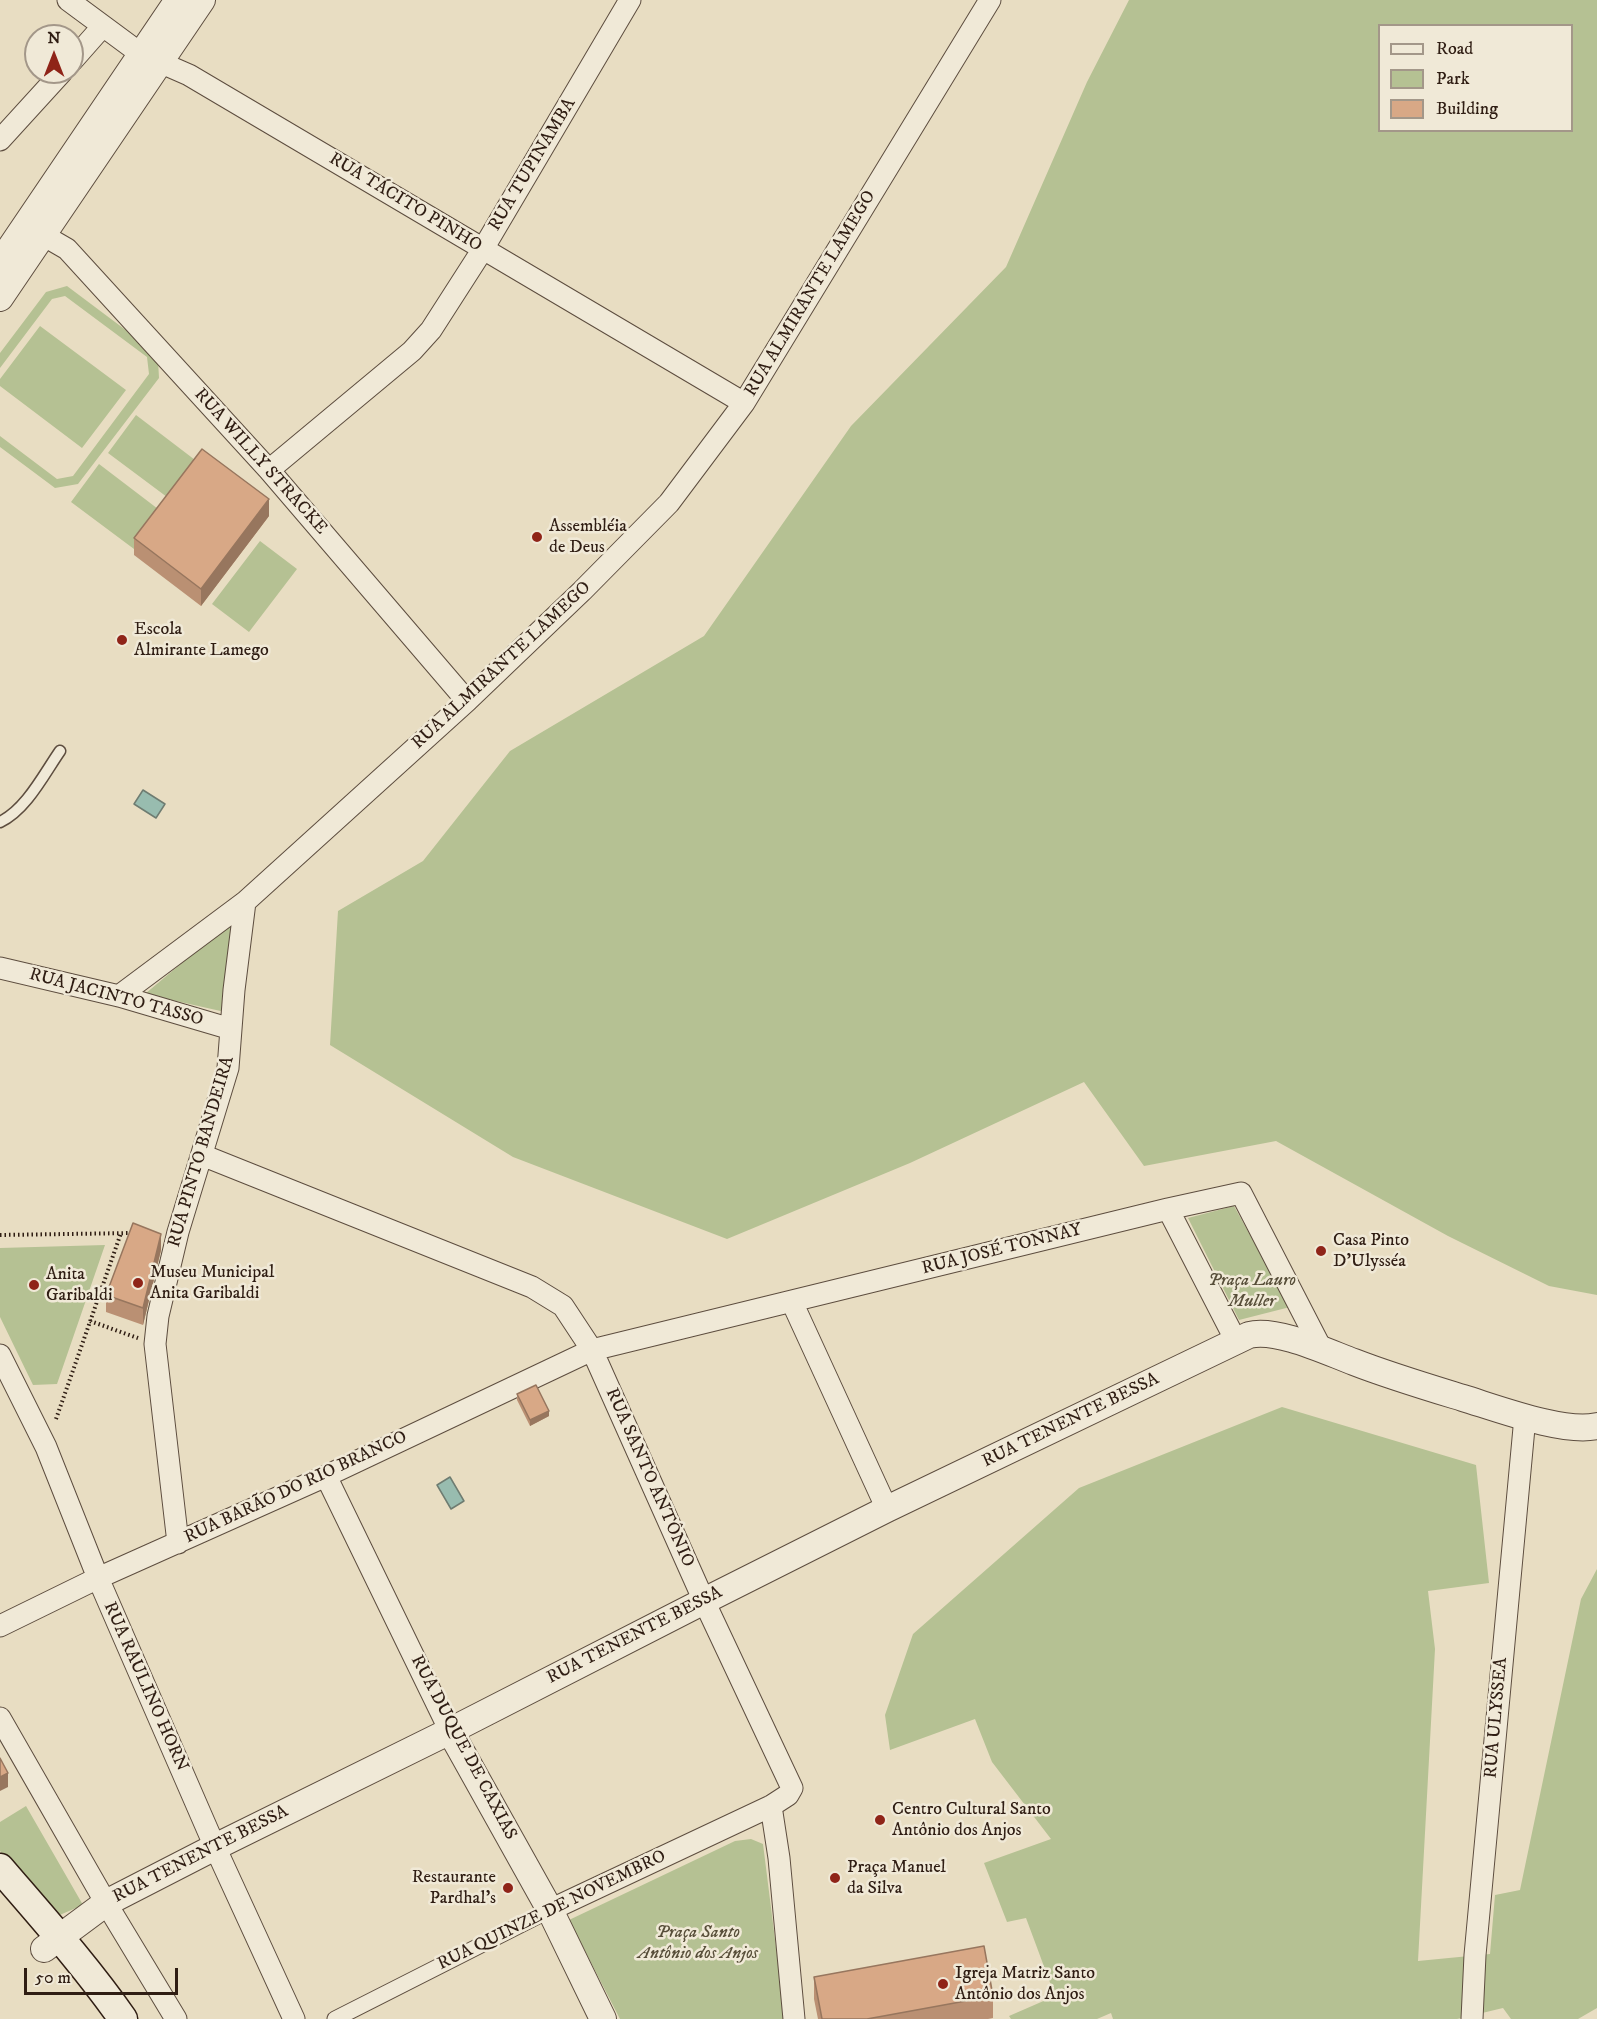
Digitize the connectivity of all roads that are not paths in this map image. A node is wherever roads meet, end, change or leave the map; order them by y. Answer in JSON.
{"nodes":[{"id":1,"x":68,"y":0,"type":"edge"},
{"id":2,"x":178,"y":0,"type":"edge"},
{"id":3,"x":202,"y":0,"type":"edge"},
{"id":4,"x":630,"y":0,"type":"edge"},
{"id":5,"x":990,"y":0,"type":"edge"},
{"id":6,"x":102,"y":27,"type":"junction"},
{"id":7,"x":84,"y":47,"type":"edge"},
{"id":8,"x":150,"y":59,"type":"junction"},
{"id":9,"x":51,"y":84,"type":"edge"},
{"id":10,"x":0,"y":140,"type":"edge"},
{"id":11,"x":35,"y":230,"type":"junction"},
{"id":12,"x":483,"y":249,"type":"junction"},
{"id":13,"x":0,"y":263,"type":"edge"},
{"id":14,"x":0,"y":298,"type":"edge"},
{"id":15,"x":744,"y":403,"type":"junction"},
{"id":16,"x":269,"y":470,"type":"junction"},
{"id":17,"x":467,"y":701,"type":"junction"},
{"id":18,"x":60,"y":751,"type":"dead end"},
{"id":19,"x":0,"y":822,"type":"edge"},
{"id":20,"x":245,"y":902,"type":"junction"},
{"id":21,"x":0,"y":968,"type":"edge"},
{"id":22,"x":119,"y":996,"type":"junction"},
{"id":23,"x":231,"y":1029,"type":"junction"},
{"id":24,"x":202,"y":1155,"type":"junction"},
{"id":25,"x":1168,"y":1209,"type":"junction"},
{"id":26,"x":792,"y":1302,"type":"junction"},
{"id":27,"x":1236,"y":1341,"type":"junction"},
{"id":28,"x":592,"y":1350,"type":"junction"},
{"id":29,"x":1322,"y":1350,"type":"junction"},
{"id":30,"x":0,"y":1355,"type":"edge"},
{"id":31,"x":1525,"y":1417,"type":"junction"},
{"id":32,"x":1597,"y":1426,"type":"edge"},
{"id":33,"x":326,"y":1476,"type":"junction"},
{"id":34,"x":887,"y":1509,"type":"junction"},
{"id":35,"x":178,"y":1543,"type":"junction"},
{"id":36,"x":98,"y":1578,"type":"junction"},
{"id":37,"x":704,"y":1600,"type":"junction"},
{"id":38,"x":0,"y":1626,"type":"edge"},
{"id":39,"x":0,"y":1718,"type":"edge"},
{"id":40,"x":450,"y":1731,"type":"junction"},
{"id":41,"x":771,"y":1806,"type":"junction"},
{"id":42,"x":215,"y":1847,"type":"junction"},
{"id":43,"x":0,"y":1868,"type":"edge"},
{"id":44,"x":0,"y":1895,"type":"edge"},
{"id":45,"x":106,"y":1903,"type":"junction"},
{"id":46,"x":550,"y":1910,"type":"junction"},
{"id":47,"x":52,"y":1943,"type":"junction"},
{"id":48,"x":102,"y":2019,"type":"edge"},
{"id":49,"x":123,"y":2019,"type":"edge"},
{"id":50,"x":176,"y":2019,"type":"edge"},
{"id":51,"x":294,"y":2019,"type":"edge"},
{"id":52,"x":335,"y":2019,"type":"edge"},
{"id":53,"x":603,"y":2019,"type":"edge"},
{"id":54,"x":794,"y":2019,"type":"edge"},
{"id":55,"x":1472,"y":2019,"type":"edge"}],
"edges":[{"from":1,"to":6,"type":"street","name":"RUA TÁCITO PINHO"},
{"from":2,"to":8,"type":"street"},
{"from":3,"to":8,"type":"street"},
{"from":4,"to":12,"type":"street","name":"RUA TUPINAMBA"},
{"from":5,"to":15,"type":"street","name":"RUA ALMIRANTE LAMEGO"},
{"from":6,"to":7,"type":"street"},
{"from":6,"to":8,"type":"street","name":"RUA TÁCITO PINHO"},
{"from":8,"to":11,"type":"street"},
{"from":8,"to":12,"type":"street","name":"RUA TÁCITO PINHO"},
{"from":9,"to":10,"type":"street"},
{"from":11,"to":13,"type":"street"},
{"from":11,"to":14,"type":"street"},
{"from":11,"to":16,"type":"street","name":"RUA WILLY STRACKE"},
{"from":12,"to":15,"type":"street","name":"RUA TÁCITO PINHO"},
{"from":12,"to":16,"type":"street","name":"RUA TUPINAMBA"},
{"from":15,"to":17,"type":"street","name":"RUA ALMIRANTE LAMEGO"},
{"from":16,"to":17,"type":"street","name":"RUA WILLY STRACKE"},
{"from":17,"to":20,"type":"street","name":"RUA ALMIRANTE LAMEGO"},
{"from":18,"to":19,"type":"lane"},
{"from":20,"to":22,"type":"street","name":"RUA ALMIRANTE LAMEGO"},
{"from":20,"to":23,"type":"street","name":"RUA PINTO BANDEIRA"},
{"from":21,"to":22,"type":"street","name":"RUA JACINTO TASSO"},
{"from":22,"to":23,"type":"street","name":"RUA JACINTO TASSO"},
{"from":23,"to":24,"type":"street","name":"RUA PINTO BANDEIRA"},
{"from":24,"to":28,"type":"street","name":"RUA SANTO ANTÔNIO"},
{"from":24,"to":35,"type":"street","name":"RUA PINTO BANDEIRA"},
{"from":25,"to":26,"type":"street","name":"RUA JOSÉ TONNAY"},
{"from":25,"to":27,"type":"street"},
{"from":25,"to":29,"type":"street","name":"RUA JOSÉ TONNAY"},
{"from":26,"to":28,"type":"street","name":"RUA JOSÉ TONNAY"},
{"from":26,"to":34,"type":"street"},
{"from":27,"to":29,"type":"street","name":"RUA TENENTE BESSA"},
{"from":27,"to":34,"type":"street","name":"RUA TENENTE BESSA"},
{"from":28,"to":33,"type":"street","name":"RUA BARÃO DO RIO BRANCO"},
{"from":28,"to":37,"type":"street","name":"RUA SANTO ANTÔNIO"},
{"from":29,"to":31,"type":"street","name":"RUA TENENTE BESSA"},
{"from":30,"to":36,"type":"street","name":"RUA RAULINO HORN"},
{"from":31,"to":32,"type":"street","name":"RUA TENENTE BESSA"},
{"from":31,"to":55,"type":"street","name":"RUA ULYSSEA"},
{"from":33,"to":35,"type":"street","name":"RUA BARÃO DO RIO BRANCO"},
{"from":33,"to":40,"type":"street","name":"RUA DUQUE DE CAXIAS"},
{"from":34,"to":37,"type":"street","name":"RUA TENENTE BESSA"},
{"from":35,"to":36,"type":"street","name":"RUA BARÃO DO RIO BRANCO"},
{"from":36,"to":38,"type":"street","name":"RUA BARÃO DO RIO BRANCO"},
{"from":36,"to":42,"type":"street","name":"RUA RAULINO HORN"},
{"from":37,"to":40,"type":"street","name":"RUA TENENTE BESSA"},
{"from":37,"to":41,"type":"street","name":"RUA SANTO ANTÔNIO"},
{"from":39,"to":45,"type":"street"},
{"from":40,"to":42,"type":"street","name":"RUA TENENTE BESSA"},
{"from":40,"to":46,"type":"street","name":"RUA DUQUE DE CAXIAS"},
{"from":41,"to":46,"type":"street","name":"RUA QUINZE DE NOVEMBRO"},
{"from":41,"to":54,"type":"street"},
{"from":42,"to":45,"type":"street","name":"RUA TENENTE BESSA"},
{"from":42,"to":51,"type":"street","name":"RUA RAULINO HORN"},
{"from":43,"to":47,"type":"main road"},
{"from":44,"to":47,"type":"main road"},
{"from":45,"to":47,"type":"street","name":"RUA TENENTE BESSA"},
{"from":45,"to":50,"type":"street"},
{"from":46,"to":52,"type":"street","name":"RUA QUINZE DE NOVEMBRO"},
{"from":46,"to":53,"type":"street","name":"RUA DUQUE DE CAXIAS"},
{"from":47,"to":48,"type":"main road"},
{"from":47,"to":49,"type":"main road"}]}
